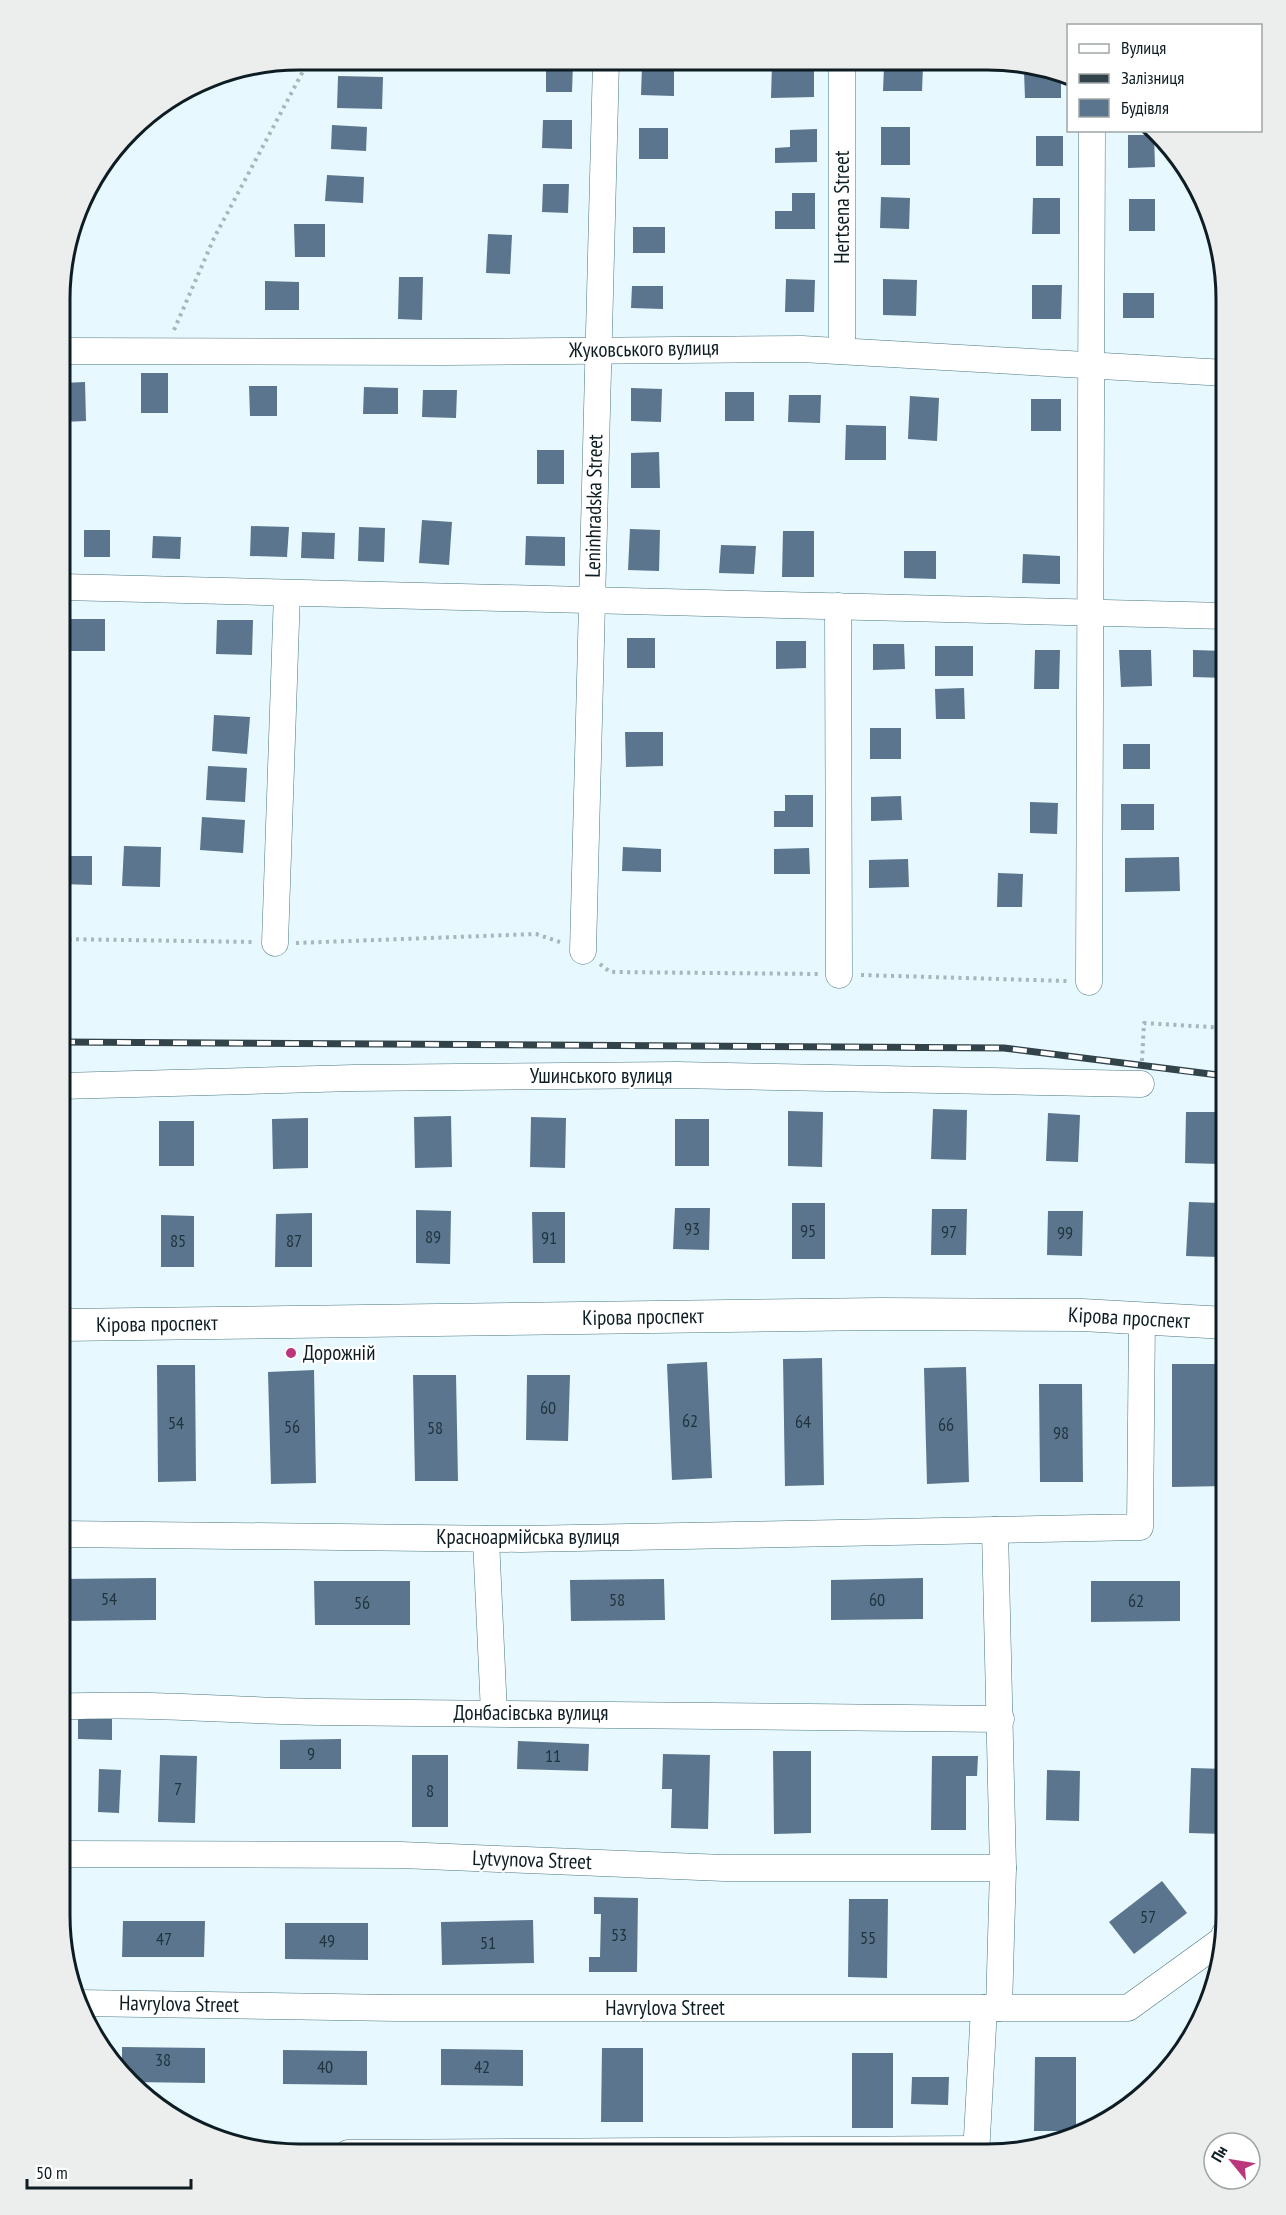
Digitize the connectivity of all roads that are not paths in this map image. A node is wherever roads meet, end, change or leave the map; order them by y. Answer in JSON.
{"nodes":[{"id":1,"x":606,"y":70,"type":"edge"},
{"id":2,"x":842,"y":70,"type":"edge"},
{"id":3,"x":1092,"y":132,"type":"edge"},
{"id":4,"x":598,"y":350,"type":"junction"},
{"id":5,"x":842,"y":350,"type":"junction"},
{"id":6,"x":70,"y":351,"type":"edge"},
{"id":7,"x":1093,"y":365,"type":"junction"},
{"id":8,"x":1216,"y":372,"type":"edge"},
{"id":9,"x":70,"y":587,"type":"edge"},
{"id":10,"x":287,"y":593,"type":"junction"},
{"id":11,"x":592,"y":600,"type":"junction"},
{"id":12,"x":838,"y":606,"type":"junction"},
{"id":13,"x":1092,"y":612,"type":"junction"},
{"id":14,"x":1216,"y":616,"type":"edge"},
{"id":15,"x":276,"y":943,"type":"dead end"},
{"id":16,"x":583,"y":951,"type":"dead end"},
{"id":17,"x":839,"y":975,"type":"dead end"},
{"id":18,"x":1089,"y":982,"type":"dead end"},
{"id":19,"x":1141,"y":1084,"type":"road end"},
{"id":20,"x":70,"y":1086,"type":"edge"},
{"id":21,"x":1142,"y":1318,"type":"junction"},
{"id":22,"x":1216,"y":1322,"type":"edge"},
{"id":23,"x":70,"y":1325,"type":"edge"},
{"id":24,"x":995,"y":1530,"type":"junction"},
{"id":25,"x":70,"y":1534,"type":"edge"},
{"id":26,"x":486,"y":1539,"type":"junction"},
{"id":27,"x":70,"y":1706,"type":"edge"},
{"id":28,"x":494,"y":1713,"type":"junction"},
{"id":29,"x":1001,"y":1719,"type":"junction"},
{"id":30,"x":70,"y":1854,"type":"edge"},
{"id":31,"x":1003,"y":1868,"type":"junction"},
{"id":32,"x":1214,"y":1945,"type":"edge"},
{"id":33,"x":88,"y":2003,"type":"edge"},
{"id":34,"x":991,"y":2008,"type":"junction"},
{"id":35,"x":977,"y":2144,"type":"edge"}],
"edges":[{"from":1,"to":4,"type":"street","name":"Leninhradska Street"},
{"from":2,"to":5,"type":"street","name":"Hertsena Street"},
{"from":3,"to":7,"type":"street"},
{"from":4,"to":5,"type":"street","name":"Жуковського вулиця"},
{"from":4,"to":6,"type":"street","name":"Жуковського вулиця"},
{"from":4,"to":11,"type":"street","name":"Leninhradska Street"},
{"from":5,"to":7,"type":"street","name":"Жуковського вулиця"},
{"from":7,"to":8,"type":"street","name":"Жуковського вулиця"},
{"from":7,"to":13,"type":"street"},
{"from":9,"to":10,"type":"street"},
{"from":10,"to":11,"type":"street"},
{"from":10,"to":15,"type":"street"},
{"from":11,"to":12,"type":"street"},
{"from":11,"to":16,"type":"street","name":"Leninhradska Street"},
{"from":12,"to":13,"type":"street"},
{"from":12,"to":17,"type":"street"},
{"from":13,"to":14,"type":"street"},
{"from":13,"to":18,"type":"street"},
{"from":19,"to":20,"type":"street","name":"Ушинського вулиця"},
{"from":21,"to":22,"type":"street","name":"Кірова проспект"},
{"from":21,"to":23,"type":"street","name":"Кірова проспект"},
{"from":21,"to":24,"type":"street","name":"Красноармійська вулиця"},
{"from":24,"to":26,"type":"street","name":"Красноармійська вулиця"},
{"from":24,"to":29,"type":"street"},
{"from":25,"to":26,"type":"street","name":"Красноармійська вулиця"},
{"from":26,"to":28,"type":"street"},
{"from":27,"to":28,"type":"street","name":"Донбасівська вулиця"},
{"from":28,"to":29,"type":"street","name":"Донбасівська вулиця"},
{"from":29,"to":31,"type":"street"},
{"from":30,"to":31,"type":"street","name":"Lytvynova Street"},
{"from":31,"to":34,"type":"street"},
{"from":32,"to":34,"type":"street","name":"Havrylova Street"},
{"from":33,"to":34,"type":"street","name":"Havrylova Street"},
{"from":34,"to":35,"type":"street"}]}
